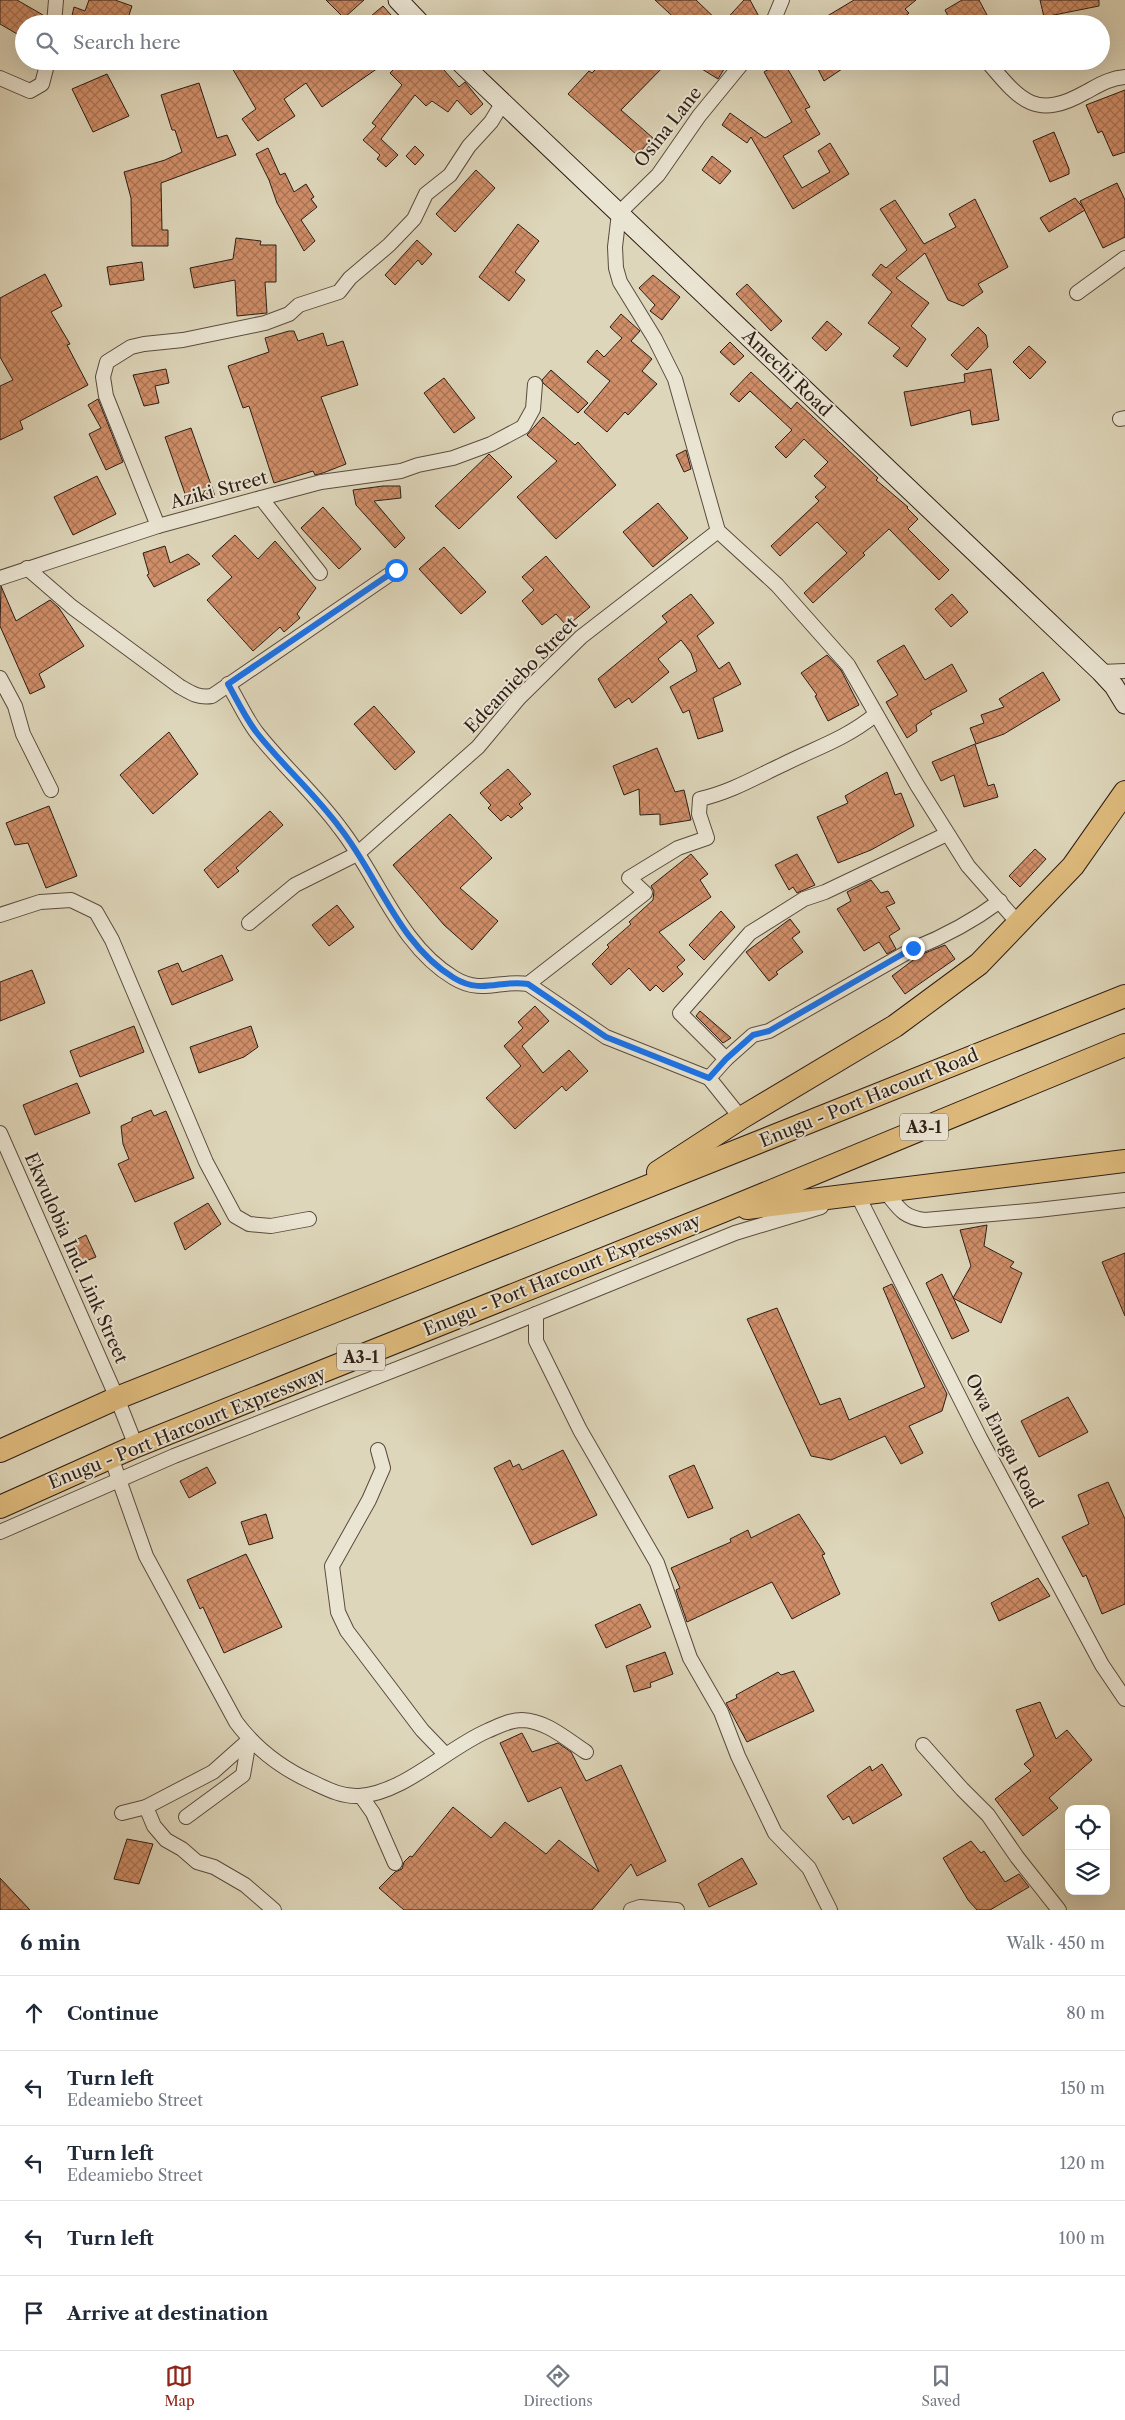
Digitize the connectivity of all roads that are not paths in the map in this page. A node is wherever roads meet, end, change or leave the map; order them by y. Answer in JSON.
{"nodes":[{"id":1,"x":56,"y":0,"type":"edge"},
{"id":2,"x":398,"y":0,"type":"edge"},
{"id":3,"x":782,"y":0,"type":"edge"},
{"id":4,"x":55,"y":15,"type":"edge"},
{"id":5,"x":413,"y":15,"type":"edge"},
{"id":6,"x":776,"y":15,"type":"edge"},
{"id":7,"x":46,"y":70,"type":"edge"},
{"id":8,"x":468,"y":70,"type":"edge"},
{"id":9,"x":737,"y":70,"type":"edge"},
{"id":10,"x":995,"y":70,"type":"edge"},
{"id":11,"x":1125,"y":77,"type":"edge"},
{"id":12,"x":0,"y":78,"type":"edge"},
{"id":13,"x":502,"y":104,"type":"junction"},
{"id":14,"x":619,"y":213,"type":"junction"},
{"id":15,"x":1125,"y":258,"type":"edge"},
{"id":16,"x":1077,"y":293,"type":"dead end"},
{"id":17,"x":536,"y":384,"type":"dead end"},
{"id":18,"x":261,"y":498,"type":"junction"},
{"id":19,"x":158,"y":526,"type":"junction"},
{"id":20,"x":718,"y":531,"type":"junction"},
{"id":21,"x":27,"y":568,"type":"junction"},
{"id":22,"x":396,"y":570,"type":"dead end"},
{"id":23,"x":320,"y":573,"type":"dead end"},
{"id":24,"x":0,"y":578,"type":"edge"},
{"id":25,"x":0,"y":678,"type":"edge"},
{"id":26,"x":1121,"y":683,"type":"edge"},
{"id":27,"x":228,"y":684,"type":"junction"},
{"id":28,"x":1125,"y":704,"type":"edge"},
{"id":29,"x":875,"y":715,"type":"junction"},
{"id":30,"x":51,"y":790,"type":"dead end"},
{"id":31,"x":1125,"y":792,"type":"edge"},
{"id":32,"x":947,"y":834,"type":"junction"},
{"id":33,"x":357,"y":854,"type":"junction"},
{"id":34,"x":1000,"y":901,"type":"junction"},
{"id":35,"x":0,"y":915,"type":"edge"},
{"id":36,"x":250,"y":923,"type":"dead end"},
{"id":37,"x":1019,"y":924,"type":"junction"},
{"id":38,"x":528,"y":984,"type":"junction"},
{"id":39,"x":1125,"y":996,"type":"edge"},
{"id":40,"x":1125,"y":1045,"type":"edge"},
{"id":41,"x":726,"y":1059,"type":"junction"},
{"id":42,"x":709,"y":1078,"type":"junction"},
{"id":43,"x":741,"y":1118,"type":"junction"},
{"id":44,"x":0,"y":1133,"type":"edge"},
{"id":45,"x":1125,"y":1161,"type":"edge"},
{"id":46,"x":885,"y":1191,"type":"junction"},
{"id":47,"x":858,"y":1196,"type":"junction"},
{"id":48,"x":614,"y":1200,"type":"junction"},
{"id":49,"x":1125,"y":1200,"type":"edge"},
{"id":50,"x":723,"y":1211,"type":"junction"},
{"id":51,"x":309,"y":1218,"type":"dead end"},
{"id":52,"x":536,"y":1314,"type":"junction"},
{"id":53,"x":117,"y":1398,"type":"junction"},
{"id":54,"x":136,"y":1446,"type":"junction"},
{"id":55,"x":378,"y":1450,"type":"dead end"},
{"id":56,"x":0,"y":1451,"type":"edge"},
{"id":57,"x":112,"y":1457,"type":"junction"},
{"id":58,"x":120,"y":1480,"type":"junction"},
{"id":59,"x":0,"y":1507,"type":"edge"},
{"id":60,"x":0,"y":1532,"type":"edge"},
{"id":61,"x":1125,"y":1698,"type":"edge"},
{"id":62,"x":250,"y":1740,"type":"junction"},
{"id":63,"x":924,"y":1745,"type":"dead end"},
{"id":64,"x":586,"y":1752,"type":"dead end"},
{"id":65,"x":445,"y":1754,"type":"junction"},
{"id":66,"x":361,"y":1796,"type":"junction"},
{"id":67,"x":146,"y":1808,"type":"junction"},
{"id":68,"x":122,"y":1813,"type":"dead end"},
{"id":69,"x":186,"y":1817,"type":"dead end"},
{"id":70,"x":395,"y":1863,"type":"dead end"},
{"id":71,"x":274,"y":1910,"type":"edge"},
{"id":72,"x":631,"y":1910,"type":"edge"},
{"id":73,"x":677,"y":1910,"type":"edge"},
{"id":74,"x":830,"y":1910,"type":"edge"},
{"id":75,"x":1059,"y":1910,"type":"edge"}],
"edges":[{"from":1,"to":4,"type":"street"},
{"from":2,"to":5,"type":"main road"},
{"from":3,"to":6,"type":"street"},
{"from":7,"to":12,"type":"street"},
{"from":8,"to":13,"type":"main road","name":"Amechi Road"},
{"from":9,"to":14,"type":"street","name":"Osina Lane"},
{"from":10,"to":11,"type":"street"},
{"from":13,"to":14,"type":"main road","name":"Amechi Road"},
{"from":13,"to":19,"type":"street"},
{"from":14,"to":20,"type":"street"},
{"from":14,"to":26,"type":"main road","name":"Amechi Road"},
{"from":15,"to":16,"type":"street"},
{"from":17,"to":18,"type":"street","name":"Aziki Street"},
{"from":18,"to":19,"type":"street","name":"Aziki Street"},
{"from":18,"to":23,"type":"street"},
{"from":19,"to":21,"type":"street","name":"Aziki Street"},
{"from":20,"to":29,"type":"street"},
{"from":20,"to":33,"type":"street","name":"Edeamiebo Street"},
{"from":21,"to":24,"type":"street","name":"Aziki Street"},
{"from":21,"to":27,"type":"street"},
{"from":22,"to":27,"type":"street"},
{"from":25,"to":30,"type":"street"},
{"from":26,"to":28,"type":"main road","name":"Amechi Road"},
{"from":27,"to":33,"type":"street"},
{"from":29,"to":32,"type":"street"},
{"from":29,"to":38,"type":"street"},
{"from":31,"to":37,"type":"highway"},
{"from":32,"to":34,"type":"street"},
{"from":32,"to":41,"type":"street"},
{"from":33,"to":36,"type":"street","name":"Edeamiebo Street"},
{"from":33,"to":38,"type":"street"},
{"from":34,"to":37,"type":"street"},
{"from":34,"to":41,"type":"street"},
{"from":35,"to":51,"type":"street"},
{"from":37,"to":43,"type":"highway"},
{"from":38,"to":42,"type":"street"},
{"from":39,"to":48,"type":"highway","name":"Enugu - Port Hacourt Road"},
{"from":40,"to":50,"type":"highway","name":"Enugu - Port Harcourt Expressway","number":"A3-1"},
{"from":41,"to":42,"type":"street"},
{"from":42,"to":43,"type":"street"},
{"from":43,"to":48,"type":"highway"},
{"from":44,"to":53,"type":"street","name":"Ekwulobia Ind. Link Street"},
{"from":45,"to":46,"type":"highway"},
{"from":46,"to":47,"type":"highway"},
{"from":46,"to":49,"type":"street"},
{"from":47,"to":50,"type":"highway"},
{"from":47,"to":52,"type":"street"},
{"from":47,"to":61,"type":"street","name":"Owa Enugu Road"},
{"from":48,"to":53,"type":"highway"},
{"from":50,"to":54,"type":"highway","name":"Enugu - Port Harcourt Expressway","number":"A3-1"},
{"from":52,"to":58,"type":"street"},
{"from":52,"to":74,"type":"street"},
{"from":53,"to":54,"type":"street","name":"Ekwulobia Ind. Link Street"},
{"from":53,"to":56,"type":"highway"},
{"from":54,"to":57,"type":"highway","name":"Enugu - Port Harcourt Expressway","number":"A3-1"},
{"from":55,"to":65,"type":"street"},
{"from":57,"to":58,"type":"street"},
{"from":57,"to":59,"type":"highway","name":"Enugu - Port Harcourt Expressway","number":"A3-1"},
{"from":58,"to":60,"type":"street"},
{"from":58,"to":62,"type":"street"},
{"from":62,"to":66,"type":"street"},
{"from":62,"to":67,"type":"street"},
{"from":62,"to":69,"type":"street"},
{"from":63,"to":75,"type":"street"},
{"from":64,"to":65,"type":"street"},
{"from":65,"to":66,"type":"street"},
{"from":66,"to":70,"type":"street"},
{"from":67,"to":68,"type":"street"},
{"from":67,"to":71,"type":"street"},
{"from":72,"to":73,"type":"street"}]}
